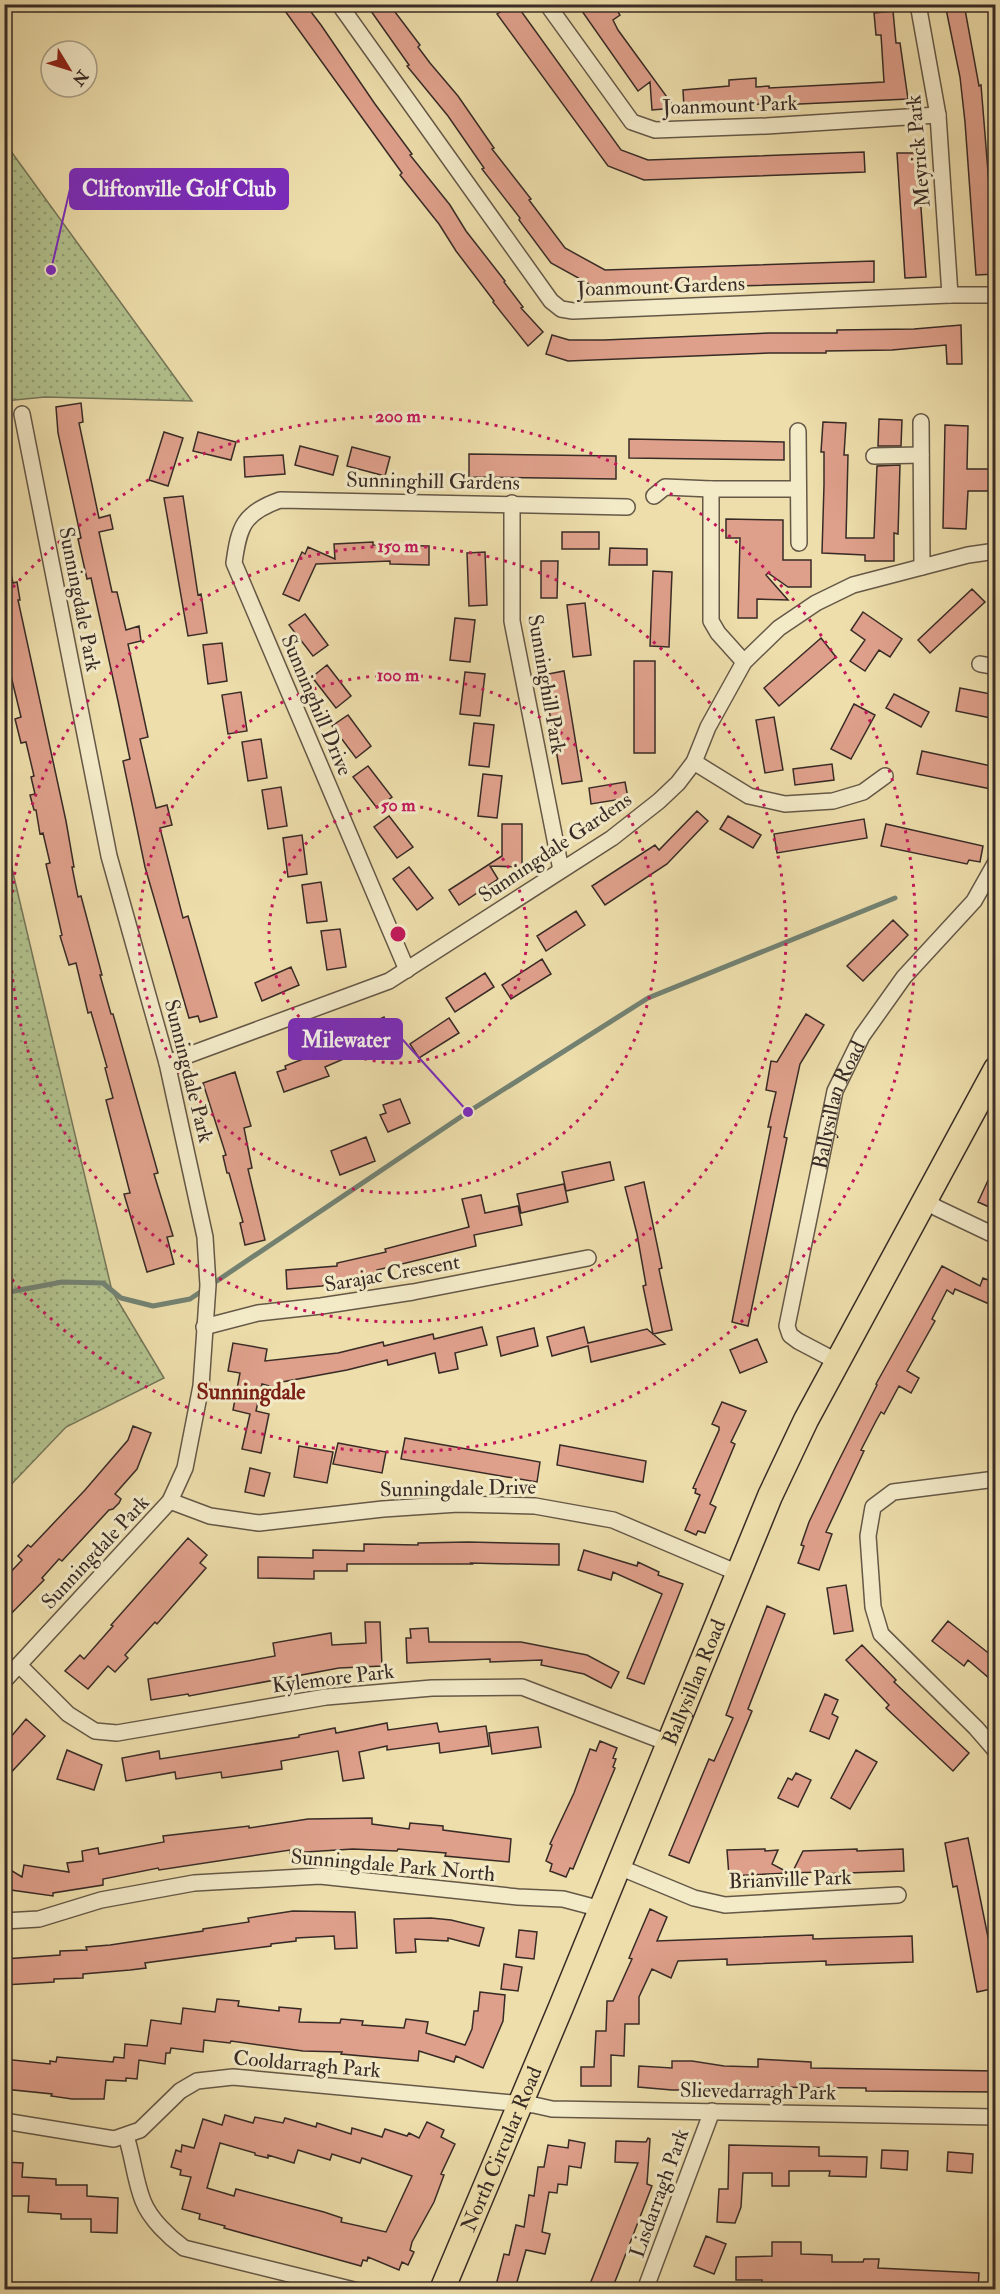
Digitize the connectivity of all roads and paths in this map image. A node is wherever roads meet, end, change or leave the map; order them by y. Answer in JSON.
{"nodes":[{"id":1,"x":339,"y":4,"type":"edge"},
{"id":2,"x":547,"y":4,"type":"edge"},
{"id":3,"x":918,"y":4,"type":"edge"},
{"id":4,"x":939,"y":115,"type":"junction"},
{"id":5,"x":950,"y":295,"type":"junction"},
{"id":6,"x":996,"y":295,"type":"edge"},
{"id":7,"x":22,"y":414,"type":"dead end"},
{"id":8,"x":921,"y":422,"type":"dead end"},
{"id":9,"x":798,"y":431,"type":"dead end"},
{"id":10,"x":921,"y":455,"type":"junction"},
{"id":11,"x":874,"y":456,"type":"dead end"},
{"id":12,"x":711,"y":489,"type":"junction"},
{"id":13,"x":797,"y":489,"type":"junction"},
{"id":14,"x":654,"y":496,"type":"dead end"},
{"id":15,"x":512,"y":503,"type":"junction"},
{"id":16,"x":627,"y":507,"type":"dead end"},
{"id":17,"x":245,"y":520,"type":"joint"},
{"id":18,"x":799,"y":543,"type":"dead end"},
{"id":19,"x":996,"y":551,"type":"edge"},
{"id":20,"x":922,"y":567,"type":"junction"},
{"id":21,"x":744,"y":662,"type":"junction"},
{"id":22,"x":980,"y":664,"type":"dead end"},
{"id":23,"x":996,"y":667,"type":"edge"},
{"id":24,"x":694,"y":762,"type":"junction"},
{"id":25,"x":885,"y":776,"type":"dead end"},
{"id":26,"x":996,"y":862,"type":"edge"},
{"id":27,"x":561,"y":870,"type":"junction"},
{"id":28,"x":407,"y":970,"type":"junction"},
{"id":29,"x":167,"y":1063,"type":"junction"},
{"id":30,"x":996,"y":1069,"type":"edge"},
{"id":31,"x":925,"y":1200,"type":"junction"},
{"id":32,"x":996,"y":1236,"type":"edge"},
{"id":33,"x":588,"y":1258,"type":"dead end"},
{"id":34,"x":204,"y":1327,"type":"junction"},
{"id":35,"x":838,"y":1362,"type":"junction"},
{"id":36,"x":996,"y":1479,"type":"edge"},
{"id":37,"x":170,"y":1501,"type":"junction"},
{"id":38,"x":738,"y":1573,"type":"junction"},
{"id":39,"x":19,"y":1665,"type":"junction"},
{"id":40,"x":4,"y":1681,"type":"edge"},
{"id":41,"x":668,"y":1743,"type":"junction"},
{"id":42,"x":996,"y":1751,"type":"edge"},
{"id":43,"x":619,"y":1867,"type":"junction"},
{"id":44,"x":898,"y":1895,"type":"dead end"},
{"id":45,"x":601,"y":1909,"type":"junction"},
{"id":46,"x":4,"y":1921,"type":"edge"},
{"id":47,"x":561,"y":2007,"type":"joint"},
{"id":48,"x":520,"y":2104,"type":"junction"},
{"id":49,"x":712,"y":2111,"type":"junction"},
{"id":50,"x":996,"y":2117,"type":"edge"},
{"id":51,"x":4,"y":2121,"type":"edge"},
{"id":52,"x":126,"y":2136,"type":"junction"},
{"id":53,"x":354,"y":2289,"type":"edge"},
{"id":54,"x":442,"y":2289,"type":"edge"},
{"id":55,"x":645,"y":2289,"type":"edge"}],
"edges":[{"from":1,"to":5,"type":"street","name":"Joanmount Gardens"},
{"from":2,"to":4,"type":"street","name":"Joanmount Park"},
{"from":3,"to":4,"type":"street","name":"Meyrick Park"},
{"from":4,"to":5,"type":"street","name":"Meyrick Park"},
{"from":5,"to":6,"type":"street","name":"Joanmount Gardens"},
{"from":7,"to":29,"type":"street","name":"Sunningdale Park"},
{"from":8,"to":10,"type":"street"},
{"from":9,"to":13,"type":"street"},
{"from":10,"to":11,"type":"street"},
{"from":10,"to":20,"type":"street"},
{"from":12,"to":13,"type":"street"},
{"from":12,"to":14,"type":"street"},
{"from":12,"to":21,"type":"street"},
{"from":13,"to":18,"type":"street"},
{"from":15,"to":16,"type":"street","name":"Sunninghill Gardens"},
{"from":15,"to":17,"type":"street","name":"Sunninghill Gardens"},
{"from":15,"to":27,"type":"street","name":"Sunninghill Park"},
{"from":17,"to":28,"type":"street","name":"Sunninghill Drive"},
{"from":19,"to":20,"type":"street","name":"Sunningdale Gardens"},
{"from":20,"to":21,"type":"street","name":"Sunningdale Gardens"},
{"from":21,"to":24,"type":"street","name":"Sunningdale Gardens"},
{"from":22,"to":23,"type":"street"},
{"from":24,"to":25,"type":"street"},
{"from":24,"to":27,"type":"street","name":"Sunningdale Gardens"},
{"from":26,"to":35,"type":"street","name":"Ballysillan Road"},
{"from":27,"to":28,"type":"street","name":"Sunningdale Gardens"},
{"from":28,"to":29,"type":"street","name":"Sunningdale Gardens"},
{"from":29,"to":34,"type":"street","name":"Sunningdale Park"},
{"from":30,"to":31,"type":"highway","name":"Ballysillan Road"},
{"from":31,"to":32,"type":"street"},
{"from":31,"to":35,"type":"highway","name":"Ballysillan Road"},
{"from":33,"to":34,"type":"street","name":"Sarajac Crescent"},
{"from":34,"to":37,"type":"street","name":"Sunningdale Park"},
{"from":35,"to":38,"type":"highway","name":"Ballysillan Road"},
{"from":36,"to":42,"type":"street"},
{"from":37,"to":38,"type":"street","name":"Sunningdale Drive"},
{"from":37,"to":39,"type":"street","name":"Sunningdale Park"},
{"from":38,"to":41,"type":"highway","name":"Ballysillan Road"},
{"from":39,"to":40,"type":"street","name":"Sunningdale Park"},
{"from":39,"to":41,"type":"street","name":"Kylemore Park"},
{"from":41,"to":43,"type":"highway","name":"Ballysillan Road"},
{"from":43,"to":44,"type":"street","name":"Brianville Park"},
{"from":43,"to":45,"type":"highway","name":"Ballysillan Road"},
{"from":45,"to":46,"type":"street","name":"Sunningdale Park North"},
{"from":45,"to":47,"type":"highway","name":"Ballysillan Road"},
{"from":47,"to":48,"type":"highway","name":"North Circular Road"},
{"from":48,"to":49,"type":"street","name":"Slievedarragh Park"},
{"from":48,"to":52,"type":"street","name":"Cooldarragh Park"},
{"from":48,"to":54,"type":"highway","name":"North Circular Road"},
{"from":49,"to":50,"type":"street","name":"Slievedarragh Park"},
{"from":49,"to":55,"type":"street","name":"Lisdarragh Park"},
{"from":51,"to":52,"type":"street"},
{"from":52,"to":53,"type":"street"}]}
